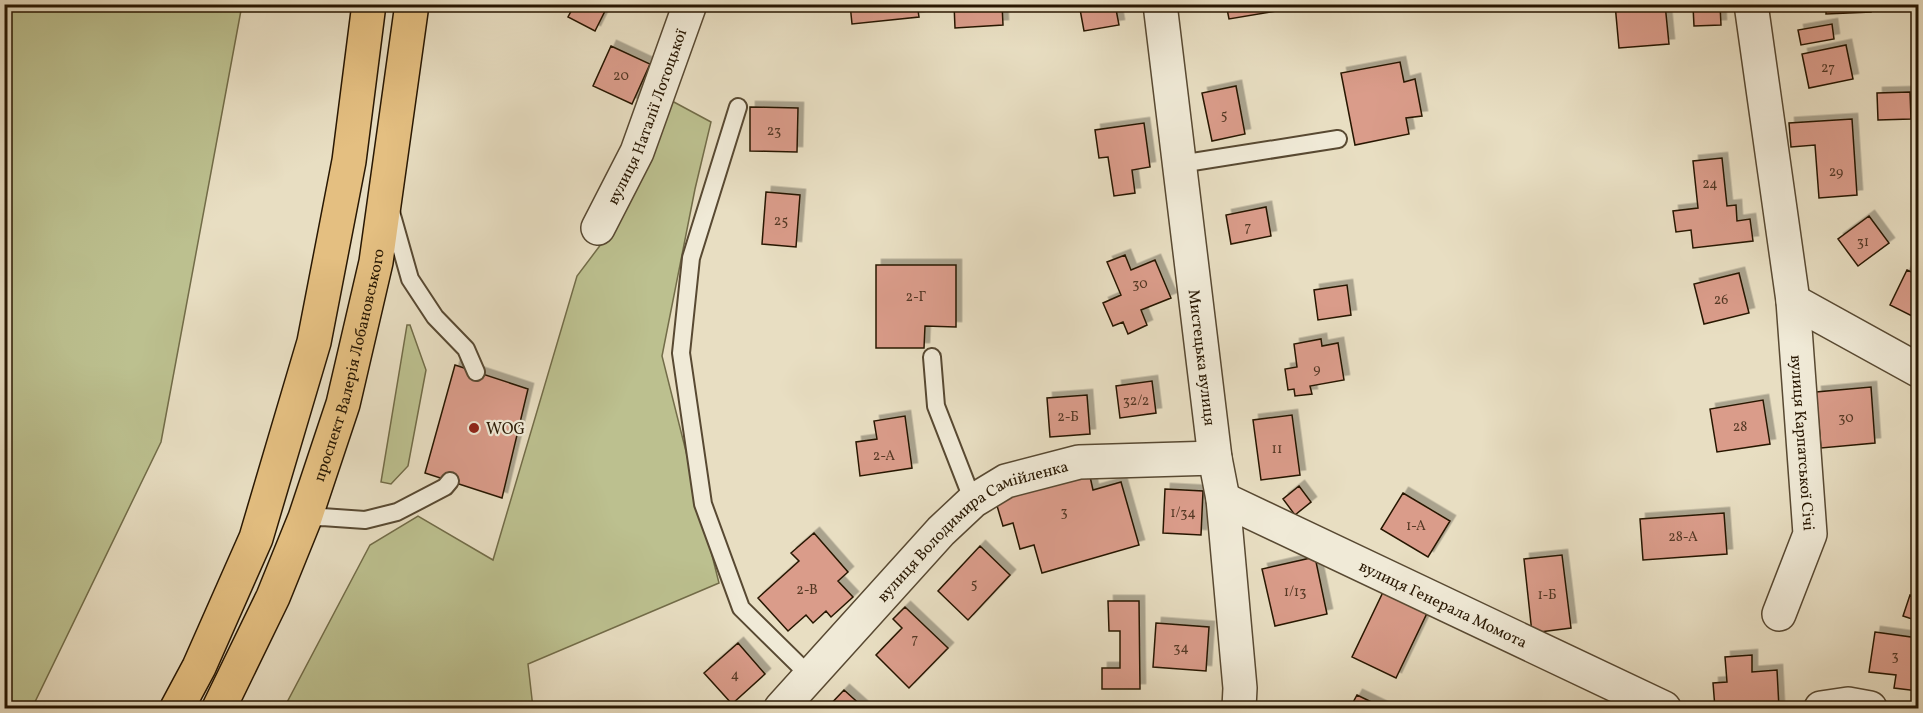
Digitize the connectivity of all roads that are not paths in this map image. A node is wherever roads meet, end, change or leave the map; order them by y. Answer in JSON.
{"nodes":[{"id":1,"x":369,"y":4,"type":"edge"},
{"id":2,"x":412,"y":4,"type":"edge"},
{"id":3,"x":690,"y":4,"type":"edge"},
{"id":4,"x":1160,"y":4,"type":"edge"},
{"id":5,"x":1751,"y":4,"type":"edge"},
{"id":6,"x":738,"y":107,"type":"dead end"},
{"id":7,"x":1338,"y":138,"type":"dead end"},
{"id":8,"x":1180,"y":164,"type":"junction"},
{"id":9,"x":386,"y":192,"type":"junction"},
{"id":10,"x":598,"y":228,"type":"dead end"},
{"id":11,"x":1793,"y":301,"type":"junction"},
{"id":12,"x":932,"y":357,"type":"dead end"},
{"id":13,"x":1918,"y":370,"type":"edge"},
{"id":14,"x":476,"y":372,"type":"dead end"},
{"id":15,"x":1215,"y":458,"type":"junction"},
{"id":16,"x":450,"y":481,"type":"dead end"},
{"id":17,"x":1223,"y":499,"type":"junction"},
{"id":18,"x":974,"y":501,"type":"junction"},
{"id":19,"x":305,"y":518,"type":"junction"},
{"id":20,"x":1779,"y":614,"type":"dead end"},
{"id":21,"x":811,"y":677,"type":"junction"},
{"id":22,"x":177,"y":708,"type":"edge"},
{"id":23,"x":219,"y":708,"type":"edge"},
{"id":24,"x":781,"y":708,"type":"edge"},
{"id":25,"x":1239,"y":708,"type":"edge"},
{"id":26,"x":1664,"y":708,"type":"edge"},
{"id":27,"x":1821,"y":708,"type":"edge"},
{"id":28,"x":1870,"y":708,"type":"edge"}],
"edges":[{"from":1,"to":22,"type":"main road"},
{"from":2,"to":9,"type":"main road","name":"проспект Валерія Лобановського"},
{"from":3,"to":10,"type":"street","name":"вулиця Наталії Лотоцької"},
{"from":4,"to":8,"type":"street","name":"Мистецька вулиця"},
{"from":5,"to":11,"type":"street","name":"вулиця Карпатської Січі"},
{"from":6,"to":21,"type":"lane"},
{"from":7,"to":8,"type":"lane"},
{"from":8,"to":15,"type":"street","name":"Мистецька вулиця"},
{"from":9,"to":14,"type":"lane"},
{"from":9,"to":19,"type":"main road","name":"проспект Валерія Лобановського"},
{"from":11,"to":13,"type":"street"},
{"from":11,"to":20,"type":"street","name":"вулиця Карпатської Січі"},
{"from":12,"to":18,"type":"lane"},
{"from":15,"to":17,"type":"street","name":"Мистецька вулиця"},
{"from":15,"to":18,"type":"street","name":"вулиця Володимира Самійленка"},
{"from":16,"to":19,"type":"lane"},
{"from":17,"to":25,"type":"street","name":"Мистецька вулиця"},
{"from":17,"to":26,"type":"street","name":"вулиця Генерала Момота"},
{"from":18,"to":21,"type":"street","name":"вулиця Володимира Самійленка"},
{"from":19,"to":23,"type":"main road","name":"проспект Валерія Лобановського"},
{"from":21,"to":24,"type":"street","name":"вулиця Володимира Самійленка"},
{"from":27,"to":28,"type":"street"}]}
